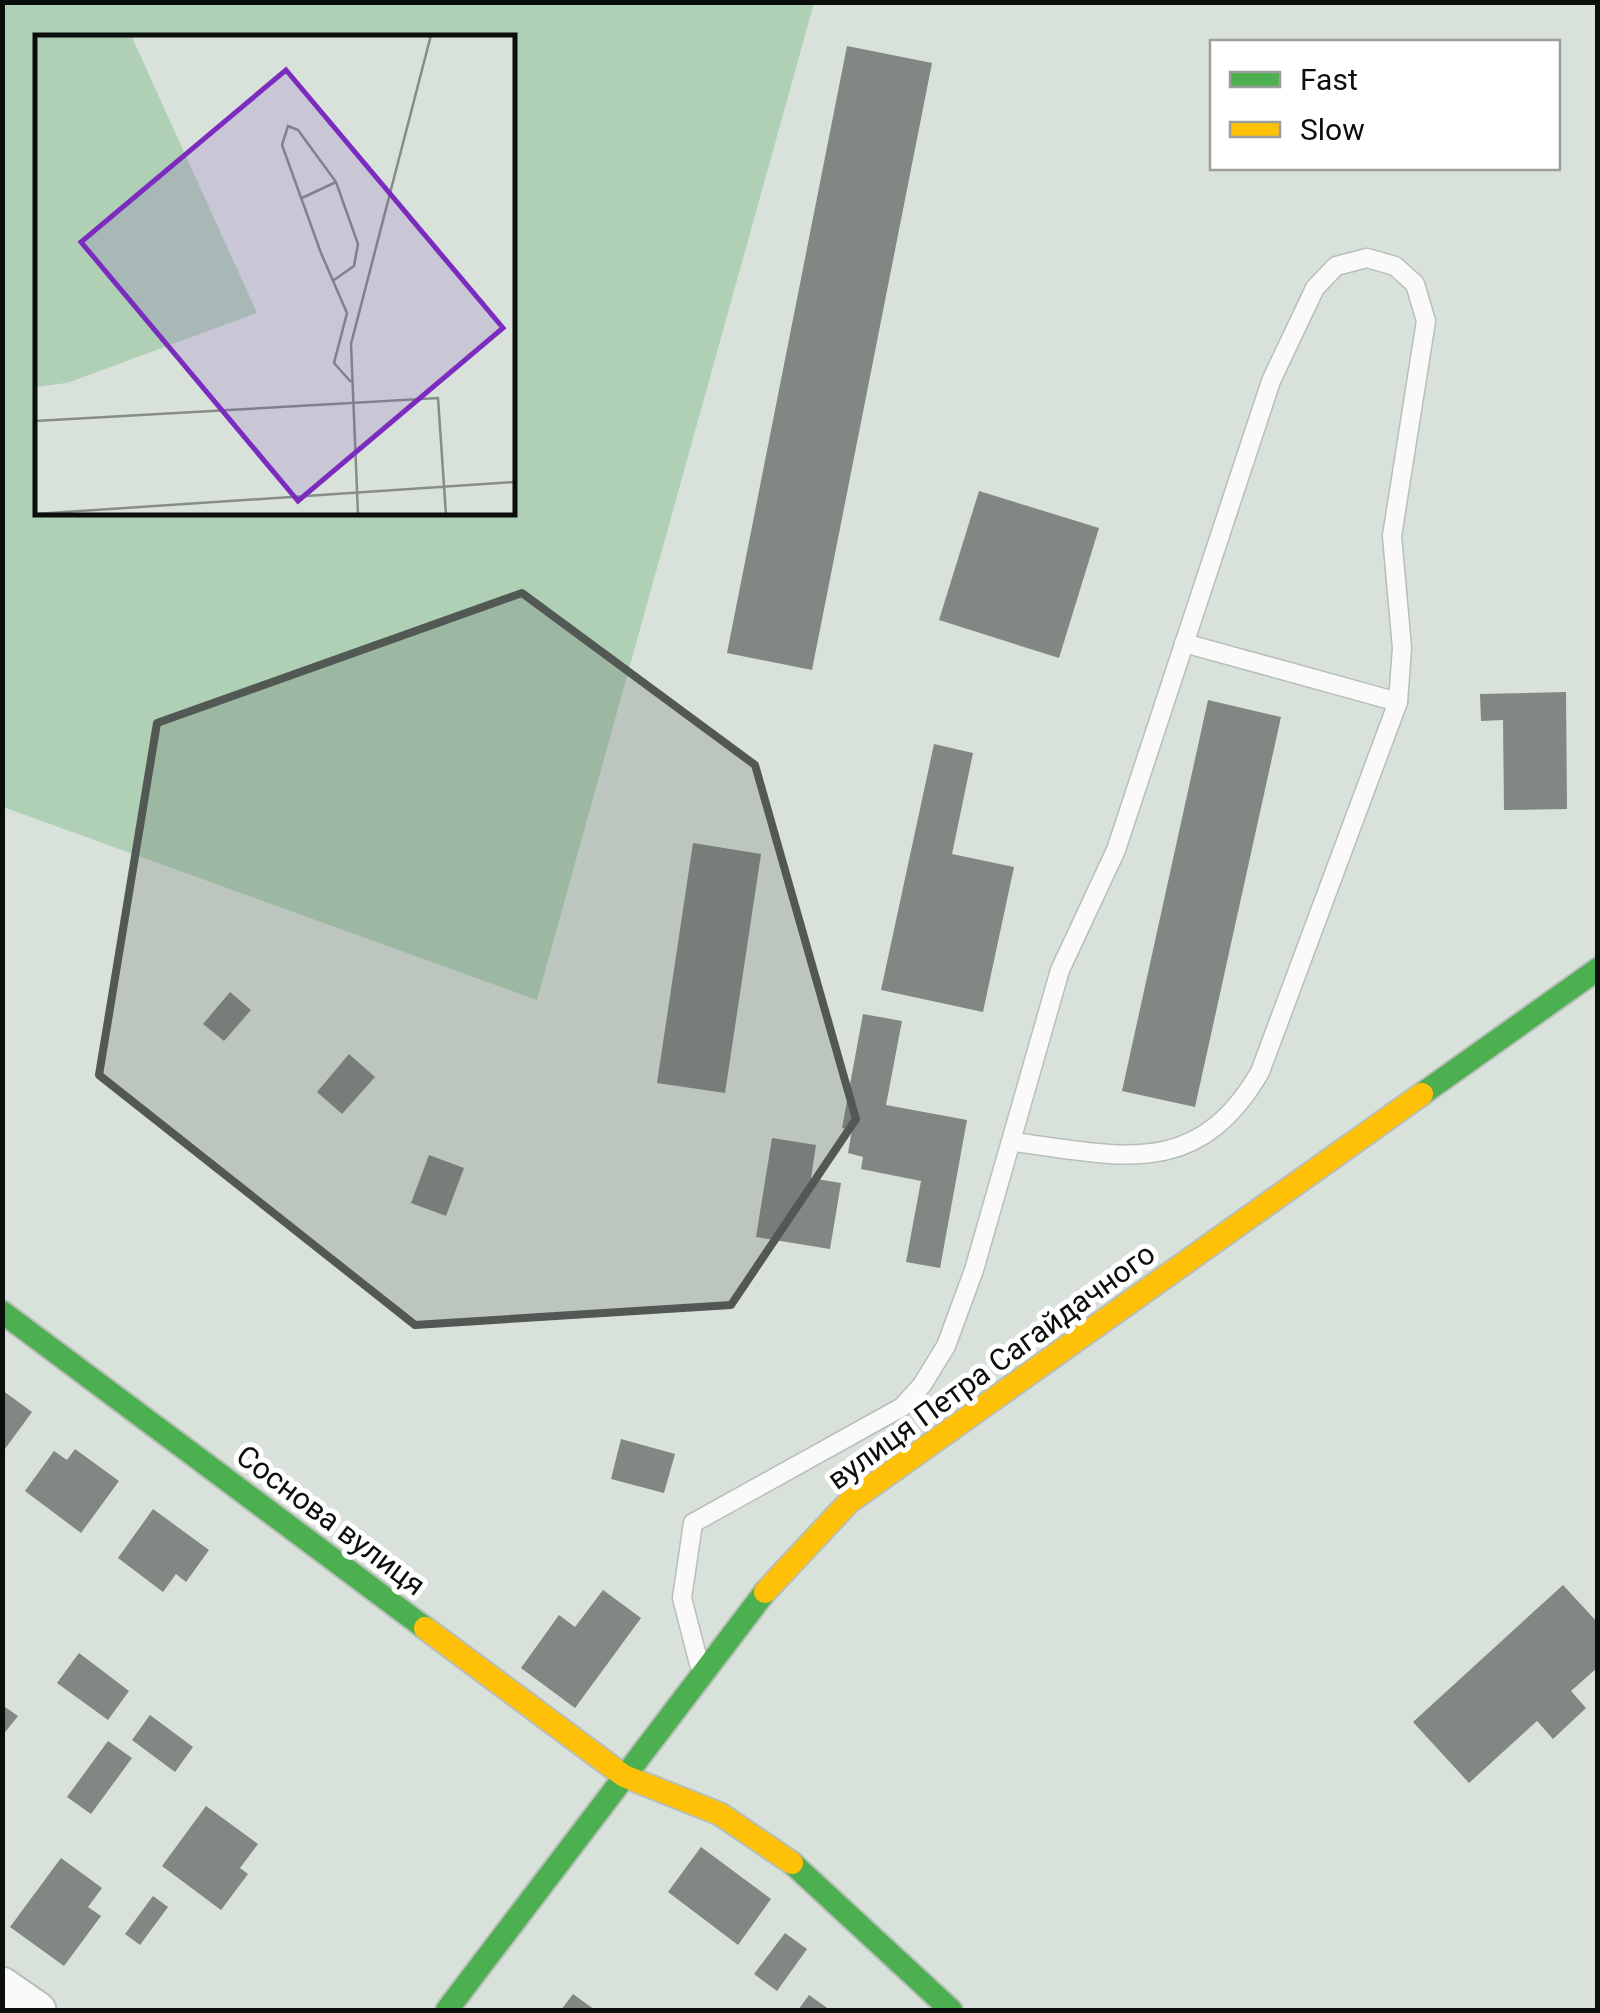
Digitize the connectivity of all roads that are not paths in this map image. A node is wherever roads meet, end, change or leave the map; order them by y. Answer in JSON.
{"nodes":[{"id":1,"x":1184,"y":644,"type":"junction"},
{"id":2,"x":1398,"y":702,"type":"junction"},
{"id":3,"x":1598,"y":969,"type":"edge"},
{"id":4,"x":1014,"y":1142,"type":"junction"},
{"id":5,"x":2,"y":1312,"type":"edge"},
{"id":6,"x":701,"y":1675,"type":"junction"},
{"id":7,"x":624,"y":1776,"type":"junction"},
{"id":8,"x":2,"y":1984,"type":"edge"},
{"id":9,"x":38,"y":2010,"type":"edge"},
{"id":10,"x":447,"y":2010,"type":"edge"},
{"id":11,"x":951,"y":2010,"type":"edge"}],
"edges":[{"from":1,"to":2,"type":"lane"},
{"from":1,"to":2,"type":"lane"},
{"from":1,"to":4,"type":"lane"},
{"from":2,"to":4,"type":"lane"},
{"from":3,"to":6,"type":"street","name":"вулиця Петра Сагайдачного"},
{"from":4,"to":6,"type":"lane"},
{"from":5,"to":7,"type":"street","name":"Соснова вулиця"},
{"from":6,"to":7,"type":"street","name":"вулиця Петра Сагайдачного"},
{"from":7,"to":10,"type":"street","name":"вулиця Петра Сагайдачного"},
{"from":7,"to":11,"type":"street","name":"Соснова вулиця"},
{"from":8,"to":9,"type":"street"}]}
